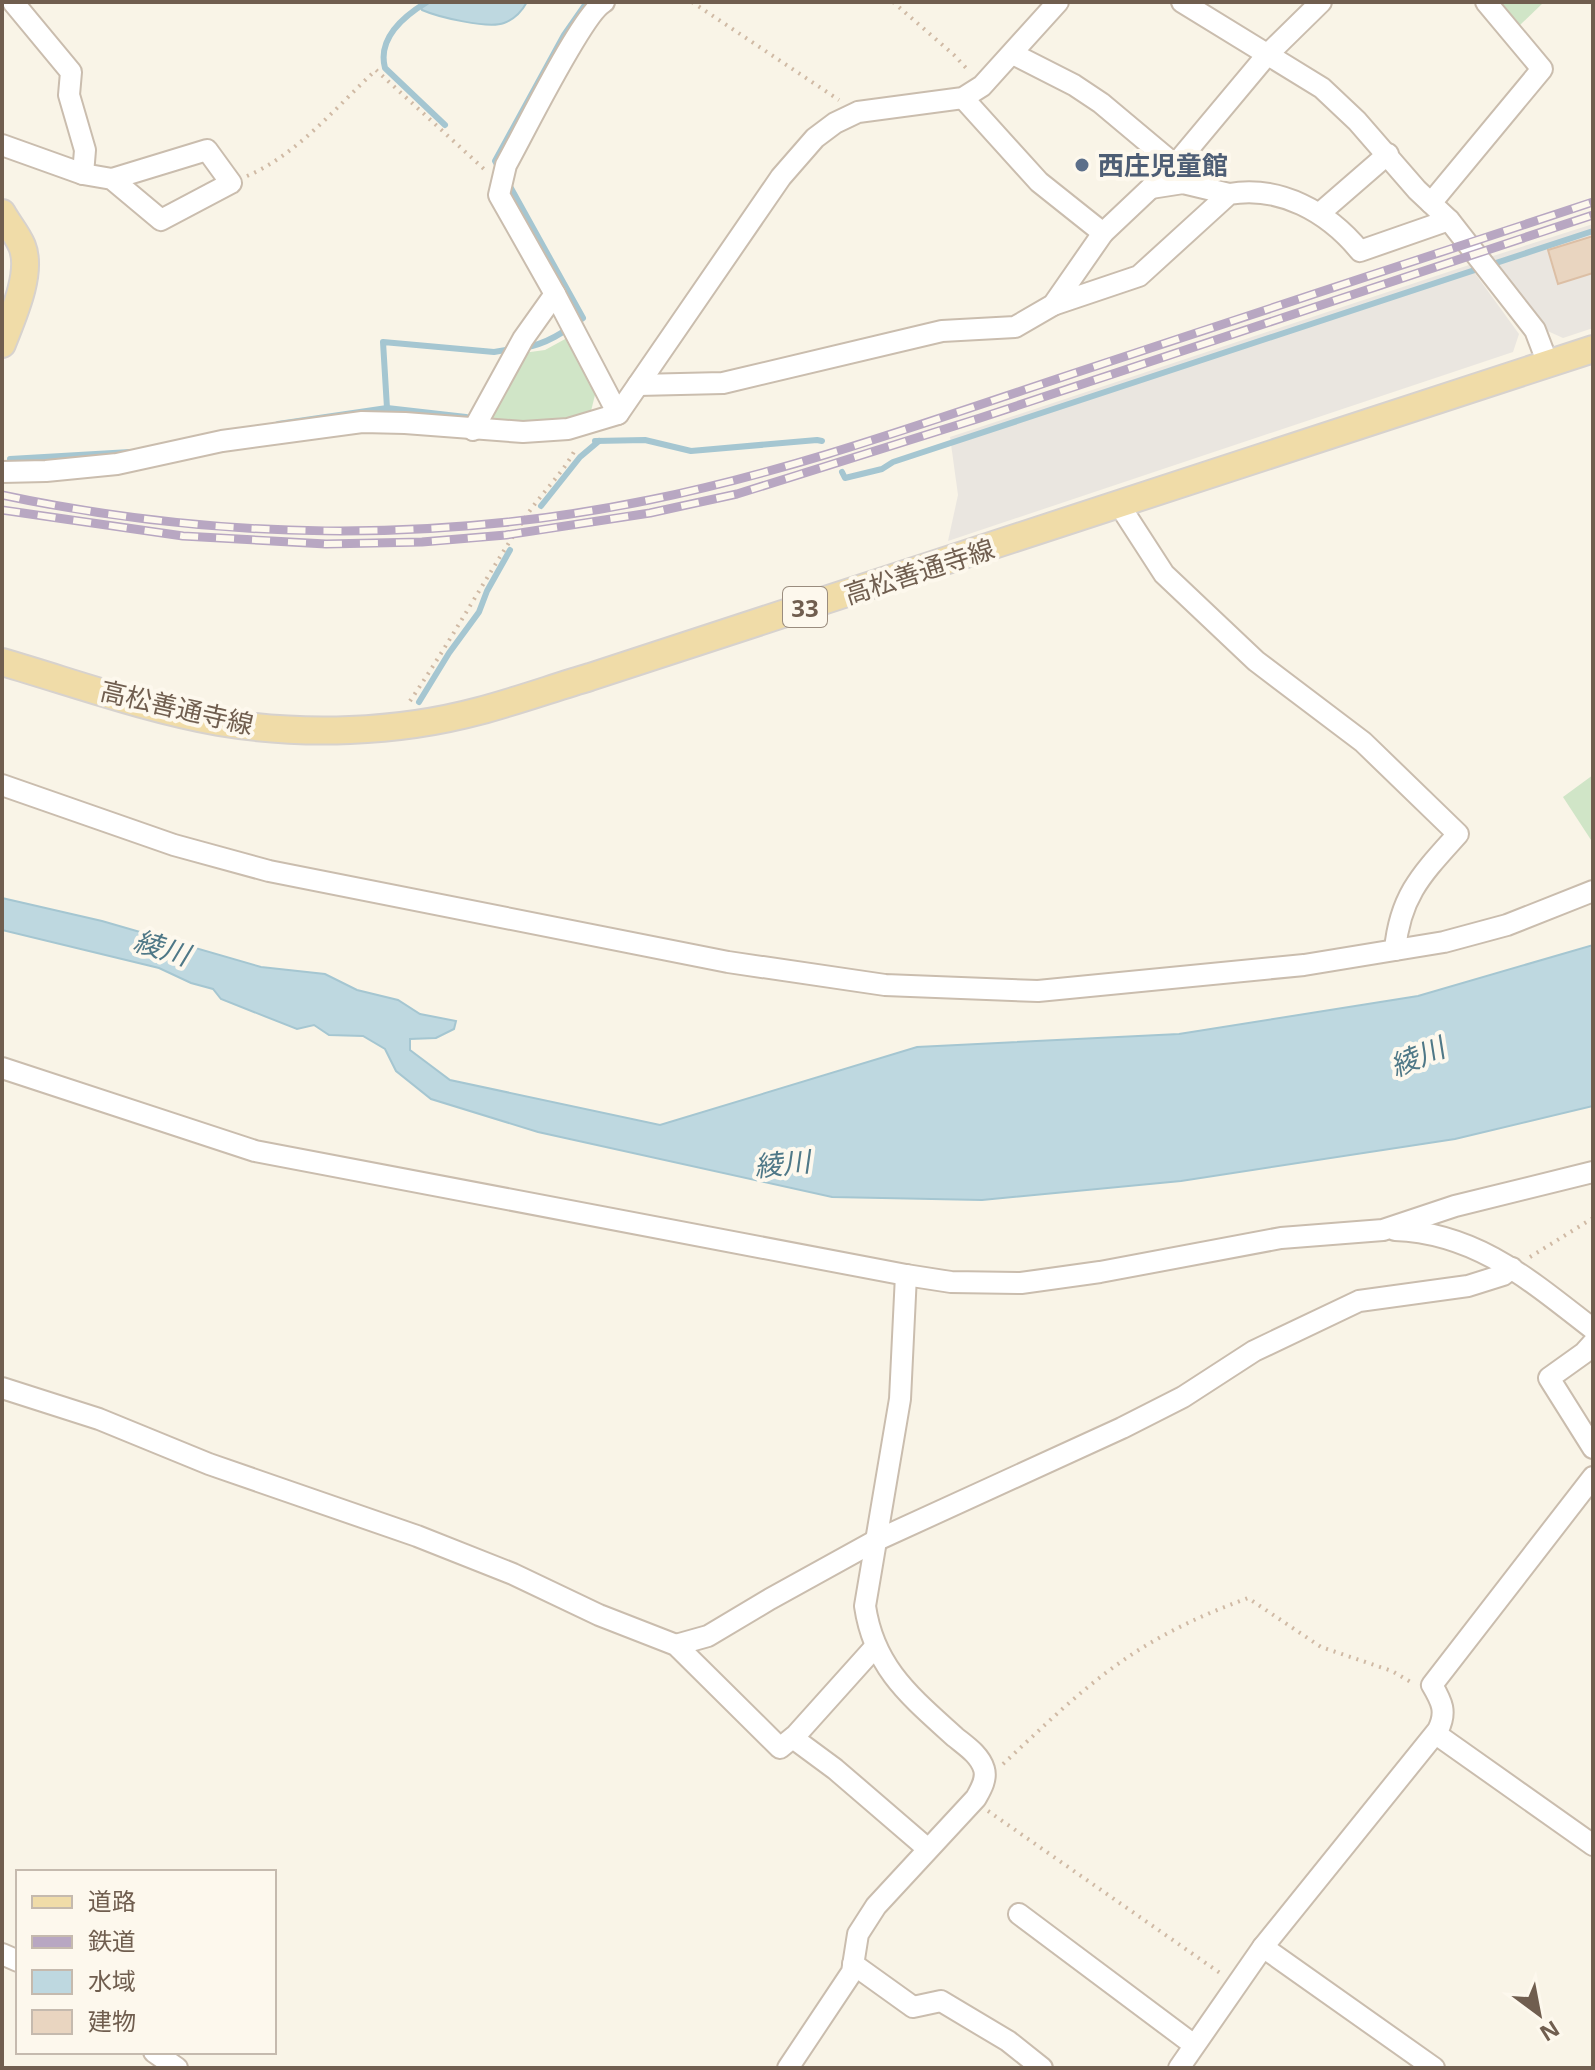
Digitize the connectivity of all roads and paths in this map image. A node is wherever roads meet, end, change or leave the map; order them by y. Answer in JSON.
{"nodes":[{"id":1,"x":13,"y":2,"type":"edge"},
{"id":2,"x":604,"y":2,"type":"edge"},
{"id":3,"x":692,"y":2,"type":"edge"},
{"id":4,"x":893,"y":2,"type":"edge"},
{"id":5,"x":1058,"y":2,"type":"edge"},
{"id":6,"x":1182,"y":2,"type":"edge"},
{"id":7,"x":1321,"y":2,"type":"edge"},
{"id":8,"x":1486,"y":2,"type":"edge"},
{"id":9,"x":1013,"y":54,"type":"junction"},
{"id":10,"x":1267,"y":55,"type":"junction"},
{"id":11,"x":982,"y":86,"type":"junction"},
{"id":12,"x":963,"y":98,"type":"junction"},
{"id":13,"x":858,"y":112,"type":"junction"},
{"id":14,"x":2,"y":145,"type":"edge"},
{"id":15,"x":1388,"y":154,"type":"junction"},
{"id":16,"x":1175,"y":165,"type":"junction"},
{"id":17,"x":83,"y":174,"type":"junction"},
{"id":18,"x":112,"y":179,"type":"junction"},
{"id":19,"x":502,"y":180,"type":"junction"},
{"id":20,"x":231,"y":183,"type":"junction"},
{"id":21,"x":1151,"y":188,"type":"junction"},
{"id":22,"x":1229,"y":194,"type":"junction"},
{"id":23,"x":1431,"y":203,"type":"junction"},
{"id":24,"x":2,"y":213,"type":"edge"},
{"id":25,"x":1320,"y":213,"type":"junction"},
{"id":26,"x":1449,"y":220,"type":"junction"},
{"id":27,"x":1103,"y":233,"type":"junction"},
{"id":28,"x":555,"y":294,"type":"junction"},
{"id":29,"x":1053,"y":305,"type":"junction"},
{"id":30,"x":2,"y":344,"type":"edge"},
{"id":31,"x":1593,"y":349,"type":"edge"},
{"id":32,"x":1548,"y":364,"type":"junction"},
{"id":33,"x":638,"y":385,"type":"junction"},
{"id":34,"x":618,"y":414,"type":"junction"},
{"id":35,"x":588,"y":424,"type":"junction"},
{"id":36,"x":473,"y":430,"type":"junction"},
{"id":37,"x":2,"y":472,"type":"edge"},
{"id":38,"x":1120,"y":506,"type":"junction"},
{"id":39,"x":2,"y":662,"type":"edge"},
{"id":40,"x":401,"y":725,"type":"junction"},
{"id":41,"x":2,"y":785,"type":"edge"},
{"id":42,"x":1593,"y":891,"type":"edge"},
{"id":43,"x":1395,"y":950,"type":"junction"},
{"id":44,"x":2,"y":1068,"type":"edge"},
{"id":45,"x":1593,"y":1172,"type":"edge"},
{"id":46,"x":1593,"y":1218,"type":"edge"},
{"id":47,"x":1383,"y":1230,"type":"junction"},
{"id":48,"x":1512,"y":1268,"type":"junction"},
{"id":49,"x":906,"y":1275,"type":"junction"},
{"id":50,"x":1593,"y":1329,"type":"edge"},
{"id":51,"x":1593,"y":1343,"type":"edge"},
{"id":52,"x":2,"y":1388,"type":"edge"},
{"id":53,"x":1593,"y":1448,"type":"edge"},
{"id":54,"x":1593,"y":1477,"type":"edge"},
{"id":55,"x":875,"y":1541,"type":"junction"},
{"id":56,"x":676,"y":1645,"type":"junction"},
{"id":57,"x":875,"y":1647,"type":"junction"},
{"id":58,"x":1432,"y":1685,"type":"junction"},
{"id":59,"x":1436,"y":1734,"type":"junction"},
{"id":60,"x":786,"y":1743,"type":"junction"},
{"id":61,"x":985,"y":1772,"type":"junction"},
{"id":62,"x":973,"y":1801,"type":"junction"},
{"id":63,"x":1593,"y":1845,"type":"edge"},
{"id":64,"x":928,"y":1849,"type":"junction"},
{"id":65,"x":1019,"y":1914,"type":"dead end"},
{"id":66,"x":1263,"y":1947,"type":"junction"},
{"id":67,"x":853,"y":1964,"type":"junction"},
{"id":68,"x":1236,"y":1984,"type":"junction"},
{"id":69,"x":1194,"y":2045,"type":"junction"},
{"id":70,"x":157,"y":2054,"type":"edge"},
{"id":71,"x":177,"y":2068,"type":"edge"},
{"id":72,"x":788,"y":2068,"type":"edge"},
{"id":73,"x":1042,"y":2068,"type":"edge"},
{"id":74,"x":1179,"y":2068,"type":"edge"},
{"id":75,"x":1434,"y":2068,"type":"edge"}],
"edges":[{"from":1,"to":17,"type":"street"},
{"from":2,"to":19,"type":"street"},
{"from":3,"to":13,"type":"path"},
{"from":4,"to":11,"type":"path"},
{"from":5,"to":9,"type":"street"},
{"from":6,"to":10,"type":"street"},
{"from":7,"to":10,"type":"street"},
{"from":8,"to":23,"type":"street"},
{"from":9,"to":11,"type":"street"},
{"from":9,"to":16,"type":"street"},
{"from":10,"to":15,"type":"street"},
{"from":10,"to":16,"type":"street"},
{"from":11,"to":12,"type":"street"},
{"from":12,"to":13,"type":"street"},
{"from":12,"to":27,"type":"street"},
{"from":13,"to":33,"type":"street"},
{"from":14,"to":17,"type":"street"},
{"from":15,"to":23,"type":"street"},
{"from":15,"to":25,"type":"street"},
{"from":16,"to":21,"type":"street"},
{"from":17,"to":18,"type":"street"},
{"from":18,"to":20,"type":"street"},
{"from":18,"to":20,"type":"street"},
{"from":19,"to":20,"type":"path"},
{"from":19,"to":28,"type":"street"},
{"from":21,"to":22,"type":"street"},
{"from":21,"to":27,"type":"street"},
{"from":22,"to":25,"type":"street"},
{"from":22,"to":29,"type":"street"},
{"from":23,"to":26,"type":"street"},
{"from":24,"to":30,"type":"main road"},
{"from":25,"to":26,"type":"street"},
{"from":26,"to":32,"type":"street"},
{"from":27,"to":29,"type":"street"},
{"from":28,"to":34,"type":"street"},
{"from":28,"to":36,"type":"street"},
{"from":29,"to":33,"type":"street"},
{"from":31,"to":32,"type":"main road","name":"高松善通寺線","number":"33"},
{"from":32,"to":38,"type":"main road","name":"高松善通寺線","number":"33"},
{"from":33,"to":34,"type":"street"},
{"from":34,"to":35,"type":"street"},
{"from":35,"to":36,"type":"street"},
{"from":35,"to":40,"type":"path"},
{"from":36,"to":37,"type":"street"},
{"from":38,"to":40,"type":"main road","name":"高松善通寺線","number":"33"},
{"from":38,"to":43,"type":"street"},
{"from":39,"to":40,"type":"main road","name":"高松善通寺線","number":"33"},
{"from":41,"to":43,"type":"street"},
{"from":42,"to":43,"type":"street"},
{"from":44,"to":49,"type":"street"},
{"from":45,"to":47,"type":"street"},
{"from":46,"to":48,"type":"path"},
{"from":47,"to":48,"type":"street"},
{"from":47,"to":49,"type":"street"},
{"from":48,"to":50,"type":"street"},
{"from":48,"to":55,"type":"street"},
{"from":49,"to":55,"type":"street"},
{"from":51,"to":53,"type":"street"},
{"from":52,"to":56,"type":"street"},
{"from":54,"to":58,"type":"street"},
{"from":55,"to":56,"type":"street"},
{"from":55,"to":57,"type":"street"},
{"from":56,"to":60,"type":"street"},
{"from":57,"to":60,"type":"street"},
{"from":57,"to":61,"type":"street"},
{"from":58,"to":59,"type":"street"},
{"from":58,"to":61,"type":"path"},
{"from":59,"to":63,"type":"street"},
{"from":59,"to":66,"type":"street"},
{"from":60,"to":64,"type":"street"},
{"from":61,"to":62,"type":"street"},
{"from":62,"to":64,"type":"street"},
{"from":62,"to":68,"type":"path"},
{"from":64,"to":67,"type":"street"},
{"from":65,"to":69,"type":"street"},
{"from":66,"to":68,"type":"street"},
{"from":66,"to":75,"type":"street"},
{"from":67,"to":72,"type":"street"},
{"from":67,"to":73,"type":"street"},
{"from":68,"to":69,"type":"street"},
{"from":69,"to":74,"type":"street"},
{"from":70,"to":71,"type":"street"}]}
